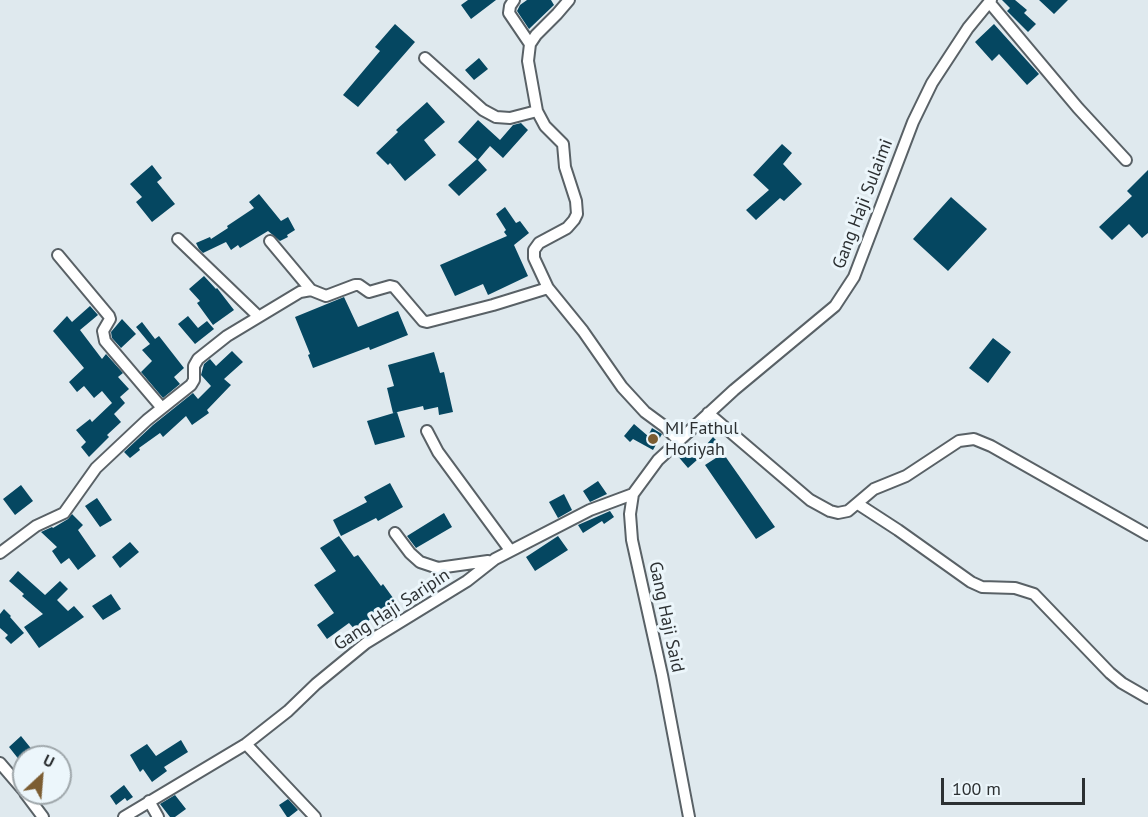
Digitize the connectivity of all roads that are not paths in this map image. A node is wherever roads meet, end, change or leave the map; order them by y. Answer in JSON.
{"nodes":[{"id":1,"x":514,"y":0,"type":"edge"},
{"id":2,"x":568,"y":0,"type":"edge"},
{"id":3,"x":990,"y":1,"type":"edge"},
{"id":4,"x":530,"y":44,"type":"junction"},
{"id":5,"x":425,"y":58,"type":"dead end"},
{"id":6,"x":537,"y":111,"type":"junction"},
{"id":7,"x":1126,"y":160,"type":"dead end"},
{"id":8,"x":178,"y":239,"type":"dead end"},
{"id":9,"x":270,"y":241,"type":"dead end"},
{"id":10,"x":58,"y":255,"type":"dead end"},
{"id":11,"x":548,"y":288,"type":"junction"},
{"id":12,"x":311,"y":290,"type":"junction"},
{"id":13,"x":258,"y":316,"type":"junction"},
{"id":14,"x":162,"y":408,"type":"junction"},
{"id":15,"x":708,"y":413,"type":"junction"},
{"id":16,"x":427,"y":431,"type":"dead end"},
{"id":17,"x":679,"y":441,"type":"junction"},
{"id":18,"x":633,"y":494,"type":"junction"},
{"id":19,"x":858,"y":504,"type":"junction"},
{"id":20,"x":395,"y":533,"type":"dead end"},
{"id":21,"x":1148,"y":535,"type":"edge"},
{"id":22,"x":510,"y":550,"type":"junction"},
{"id":23,"x":0,"y":553,"type":"edge"},
{"id":24,"x":495,"y":559,"type":"junction"},
{"id":25,"x":1148,"y":698,"type":"edge"},
{"id":26,"x":246,"y":744,"type":"junction"},
{"id":27,"x":0,"y":763,"type":"edge"},
{"id":28,"x":12,"y":777,"type":"edge"},
{"id":29,"x":149,"y":801,"type":"junction"},
{"id":30,"x":35,"y":805,"type":"edge"},
{"id":31,"x":44,"y":817,"type":"edge"},
{"id":32,"x":124,"y":817,"type":"edge"},
{"id":33,"x":159,"y":817,"type":"edge"},
{"id":34,"x":315,"y":817,"type":"edge"},
{"id":35,"x":689,"y":817,"type":"edge"}],
"edges":[{"from":1,"to":4,"type":"street"},
{"from":2,"to":4,"type":"street"},
{"from":3,"to":7,"type":"street"},
{"from":3,"to":15,"type":"street","name":"Gang Haji Sulaimi"},
{"from":4,"to":6,"type":"street"},
{"from":5,"to":6,"type":"street"},
{"from":6,"to":11,"type":"street"},
{"from":8,"to":13,"type":"street"},
{"from":9,"to":12,"type":"street"},
{"from":10,"to":14,"type":"street"},
{"from":11,"to":12,"type":"street"},
{"from":11,"to":17,"type":"street"},
{"from":12,"to":13,"type":"street"},
{"from":13,"to":14,"type":"street"},
{"from":14,"to":23,"type":"street"},
{"from":15,"to":17,"type":"street","name":"Gang Haji Sulaimi"},
{"from":15,"to":19,"type":"street"},
{"from":16,"to":22,"type":"street"},
{"from":17,"to":18,"type":"street"},
{"from":18,"to":22,"type":"street","name":"Gang Haji Saripin"},
{"from":18,"to":35,"type":"street","name":"Gang Haji Said"},
{"from":19,"to":21,"type":"street"},
{"from":19,"to":25,"type":"street"},
{"from":20,"to":24,"type":"street"},
{"from":22,"to":24,"type":"street","name":"Gang Haji Saripin"},
{"from":24,"to":26,"type":"street","name":"Gang Haji Saripin"},
{"from":26,"to":29,"type":"street","name":"Gang Haji Saripin"},
{"from":26,"to":34,"type":"street"},
{"from":27,"to":28,"type":"street"},
{"from":29,"to":32,"type":"street","name":"Gang Haji Saripin"},
{"from":29,"to":33,"type":"street"},
{"from":30,"to":31,"type":"street"}]}
